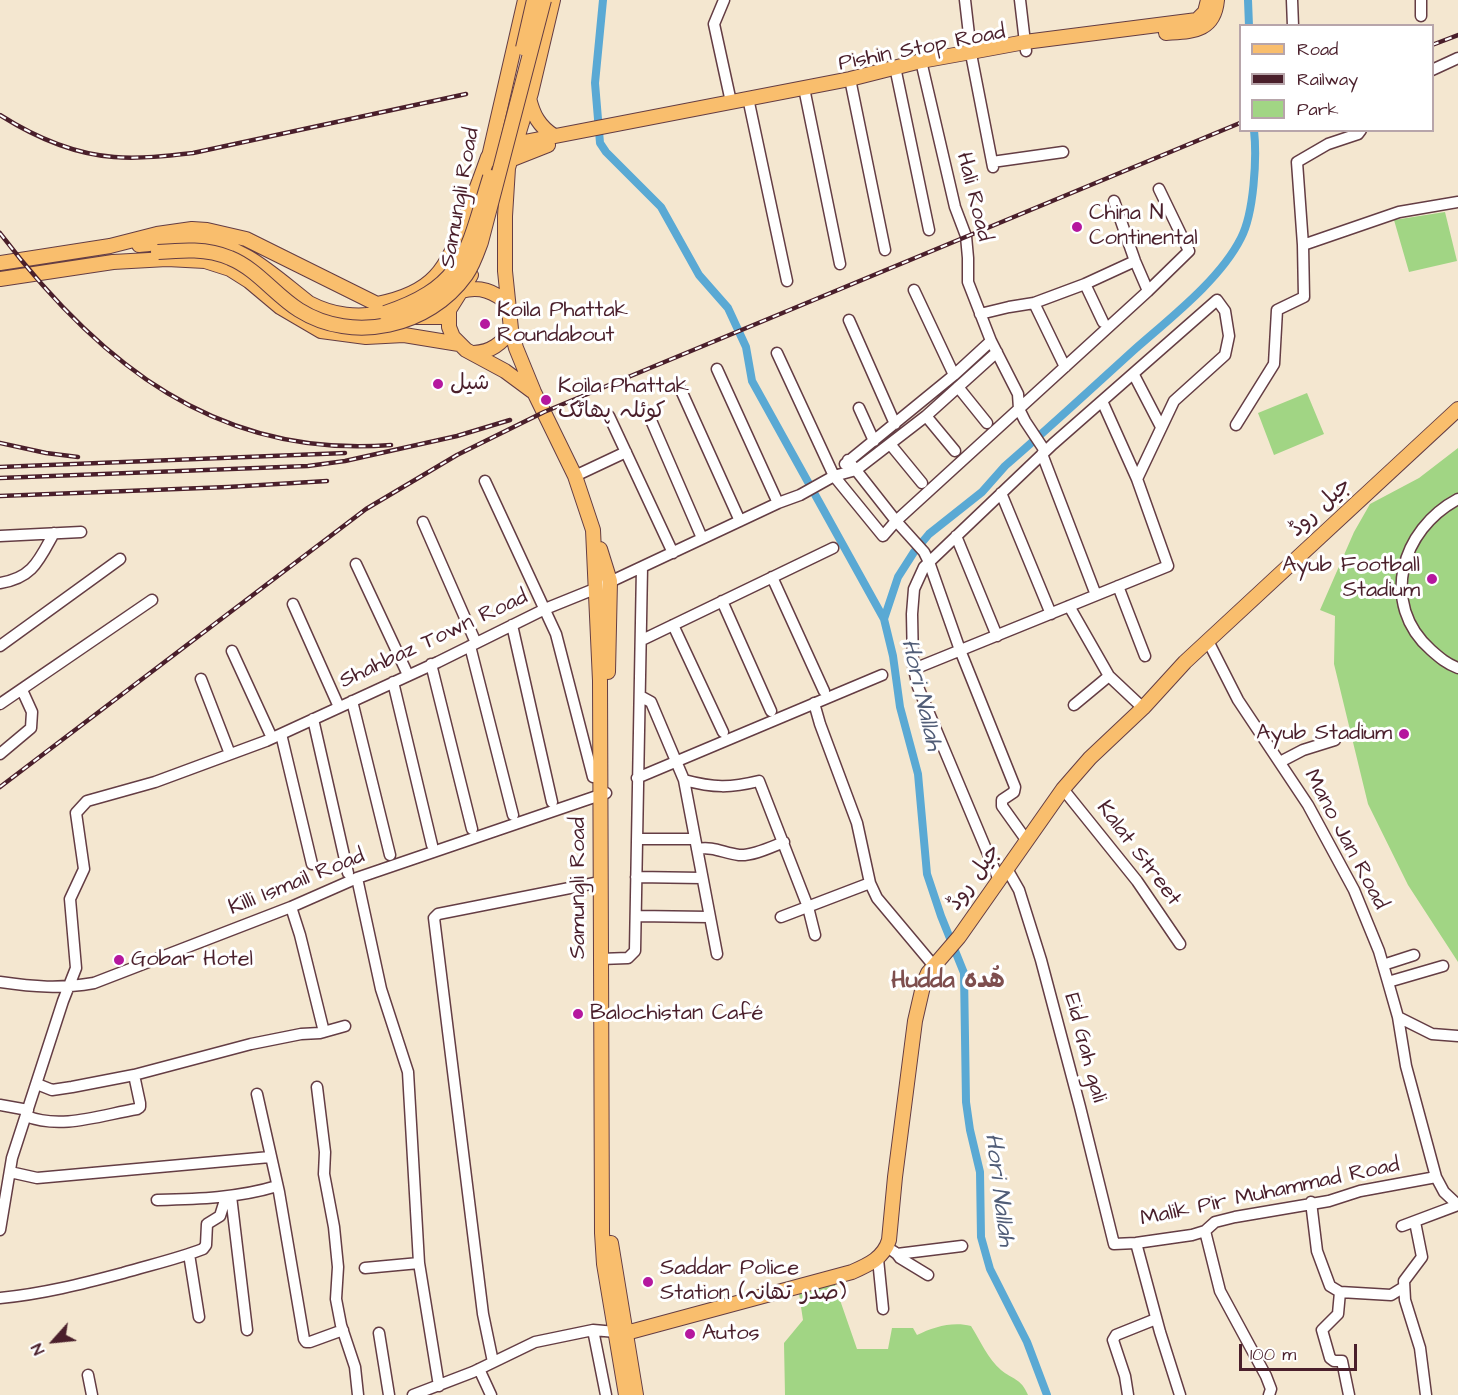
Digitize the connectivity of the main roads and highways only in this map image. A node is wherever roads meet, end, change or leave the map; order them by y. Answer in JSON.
{"nodes":[{"id":1,"x":525,"y":0,"type":"edge"},
{"id":2,"x":534,"y":0,"type":"edge"},
{"id":3,"x":544,"y":0,"type":"edge"},
{"id":4,"x":553,"y":0,"type":"edge"},
{"id":5,"x":1208,"y":0,"type":"edge"},
{"id":6,"x":1217,"y":0,"type":"edge"},
{"id":7,"x":1026,"y":47,"type":"junction"},
{"id":8,"x":529,"y":98,"type":"junction"},
{"id":9,"x":749,"y":102,"type":"junction"},
{"id":10,"x":617,"y":127,"type":"junction"},
{"id":11,"x":554,"y":136,"type":"junction"},
{"id":12,"x":514,"y":144,"type":"junction"},
{"id":13,"x":488,"y":157,"type":"junction"},
{"id":14,"x":510,"y":160,"type":"junction"},
{"id":15,"x":110,"y":246,"type":"junction"},
{"id":16,"x":156,"y":248,"type":"junction"},
{"id":17,"x":113,"y":262,"type":"junction"},
{"id":18,"x":0,"y":263,"type":"edge"},
{"id":19,"x":0,"y":279,"type":"edge"},
{"id":20,"x":462,"y":291,"type":"junction"},
{"id":21,"x":377,"y":304,"type":"junction"},
{"id":22,"x":507,"y":304,"type":"junction"},
{"id":23,"x":448,"y":317,"type":"junction"},
{"id":24,"x":511,"y":329,"type":"junction"},
{"id":25,"x":459,"y":344,"type":"junction"},
{"id":26,"x":474,"y":353,"type":"junction"},
{"id":27,"x":534,"y":392,"type":"junction"},
{"id":28,"x":1458,"y":409,"type":"edge"},
{"id":29,"x":593,"y":530,"type":"junction"},
{"id":30,"x":603,"y":794,"type":"junction"},
{"id":31,"x":604,"y":959,"type":"junction"},
{"id":32,"x":621,"y":1333,"type":"junction"},
{"id":33,"x":626,"y":1395,"type":"edge"},
{"id":34,"x":636,"y":1395,"type":"edge"}],
"edges":[{"from":1,"to":13,"type":"main road","name":"Samungli Road"},
{"from":2,"to":16,"type":"main road","bridge":true},
{"from":3,"to":16,"type":"main road","bridge":true},
{"from":4,"to":8,"type":"main road","name":"Samungli Road"},
{"from":5,"to":7,"type":"main road","name":"Pishin Stop Road"},
{"from":6,"to":7,"type":"main road","name":"Pishin Stop Road"},
{"from":7,"to":9,"type":"main road","name":"Pishin Stop Road"},
{"from":8,"to":11,"type":"main road"},
{"from":8,"to":12,"type":"main road","name":"Samungli Road"},
{"from":9,"to":10,"type":"main road","name":"Pishin Stop Road"},
{"from":9,"to":10,"type":"main road","name":"Pishin Stop Road"},
{"from":10,"to":11,"type":"main road"},
{"from":10,"to":14,"type":"main road"},
{"from":11,"to":12,"type":"main road"},
{"from":12,"to":13,"type":"main road"},
{"from":12,"to":14,"type":"main road","name":"Samungli Road"},
{"from":13,"to":20,"type":"main road","name":"Samungli Road"},
{"from":13,"to":21,"type":"main road"},
{"from":14,"to":22,"type":"main road","name":"Samungli Road"},
{"from":15,"to":16,"type":"main road"},
{"from":15,"to":18,"type":"main road"},
{"from":15,"to":21,"type":"main road"},
{"from":16,"to":17,"type":"main road"},
{"from":17,"to":19,"type":"main road"},
{"from":17,"to":25,"type":"main road"},
{"from":20,"to":22,"type":"main road"},
{"from":20,"to":23,"type":"main road","name":"Samungli Road"},
{"from":21,"to":23,"type":"main road"},
{"from":22,"to":24,"type":"main road","name":"Samungli Road"},
{"from":23,"to":25,"type":"main road"},
{"from":24,"to":26,"type":"main road"},
{"from":24,"to":27,"type":"main road","name":"Samungli Road"},
{"from":25,"to":26,"type":"main road"},
{"from":26,"to":27,"type":"main road"},
{"from":27,"to":29,"type":"main road","name":"Samungli Road"},
{"from":28,"to":32,"type":"main road","name":"جیل روڈ"},
{"from":29,"to":30,"type":"main road","name":"Samungli Road"},
{"from":29,"to":30,"type":"main road"},
{"from":30,"to":31,"type":"main road","name":"Samungli Road"},
{"from":30,"to":31,"type":"main road","name":"Samungli Road"},
{"from":31,"to":32,"type":"main road","name":"Samungli Road"},
{"from":32,"to":33,"type":"main road","name":"Samungli Road"},
{"from":32,"to":34,"type":"main road","name":"Samungli Road"}]}
